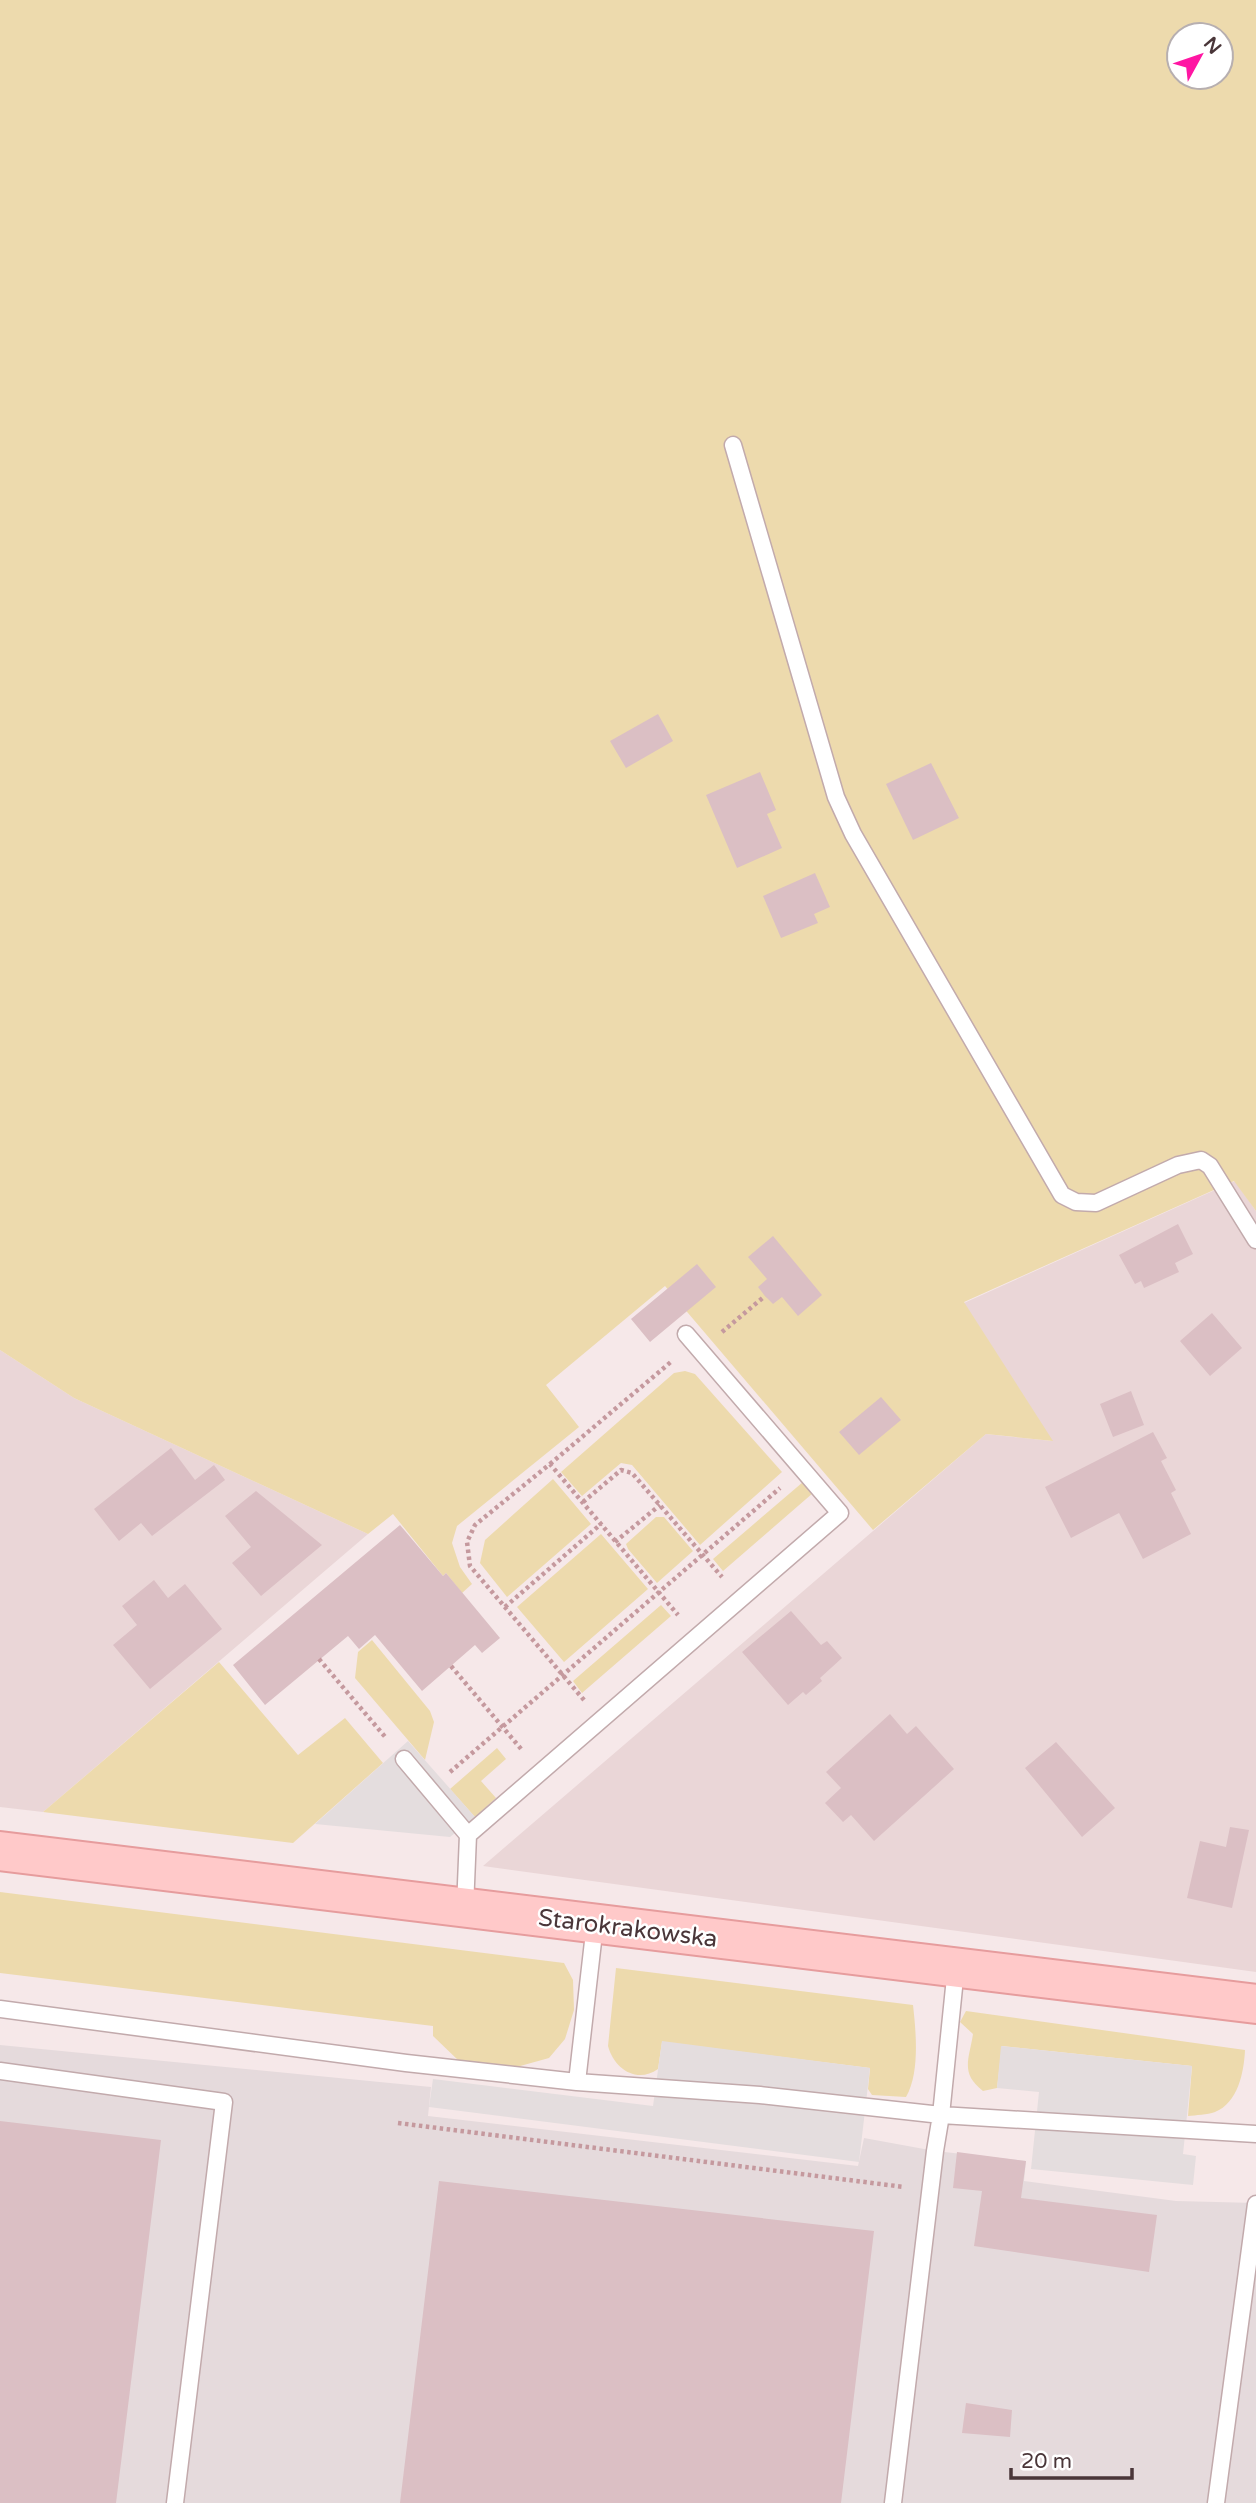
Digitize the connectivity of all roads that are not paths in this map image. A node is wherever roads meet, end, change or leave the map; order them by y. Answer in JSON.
{"nodes":[{"id":1,"x":733,"y":445,"type":"dead end"},
{"id":2,"x":1256,"y":1240,"type":"edge"},
{"id":3,"x":693,"y":1342,"type":"road end"},
{"id":4,"x":404,"y":1759,"type":"road end"},
{"id":5,"x":468,"y":1835,"type":"junction"},
{"id":6,"x":0,"y":1851,"type":"edge"},
{"id":7,"x":465,"y":1908,"type":"junction"},
{"id":8,"x":595,"y":1924,"type":"junction"},
{"id":9,"x":957,"y":1968,"type":"junction"},
{"id":10,"x":1256,"y":2004,"type":"edge"},
{"id":11,"x":0,"y":2010,"type":"edge"},
{"id":12,"x":0,"y":2071,"type":"edge"},
{"id":13,"x":577,"y":2082,"type":"junction"},
{"id":14,"x":941,"y":2115,"type":"junction"},
{"id":15,"x":1256,"y":2134,"type":"edge"},
{"id":16,"x":1256,"y":2204,"type":"edge"},
{"id":17,"x":174,"y":2503,"type":"edge"},
{"id":18,"x":893,"y":2503,"type":"edge"},
{"id":19,"x":1216,"y":2503,"type":"edge"}],
"edges":[{"from":1,"to":2,"type":"lane"},
{"from":3,"to":5,"type":"lane"},
{"from":4,"to":5,"type":"lane"},
{"from":5,"to":7,"type":"lane"},
{"from":6,"to":7,"type":"street","name":"Starokrakowska"},
{"from":7,"to":8,"type":"street","name":"Starokrakowska"},
{"from":8,"to":9,"type":"street","name":"Starokrakowska"},
{"from":8,"to":13,"type":"lane"},
{"from":9,"to":10,"type":"street","name":"Starokrakowska"},
{"from":9,"to":14,"type":"lane"},
{"from":11,"to":13,"type":"lane"},
{"from":12,"to":17,"type":"lane"},
{"from":13,"to":14,"type":"lane"},
{"from":14,"to":15,"type":"lane"},
{"from":14,"to":18,"type":"lane"},
{"from":16,"to":19,"type":"lane"}]}
